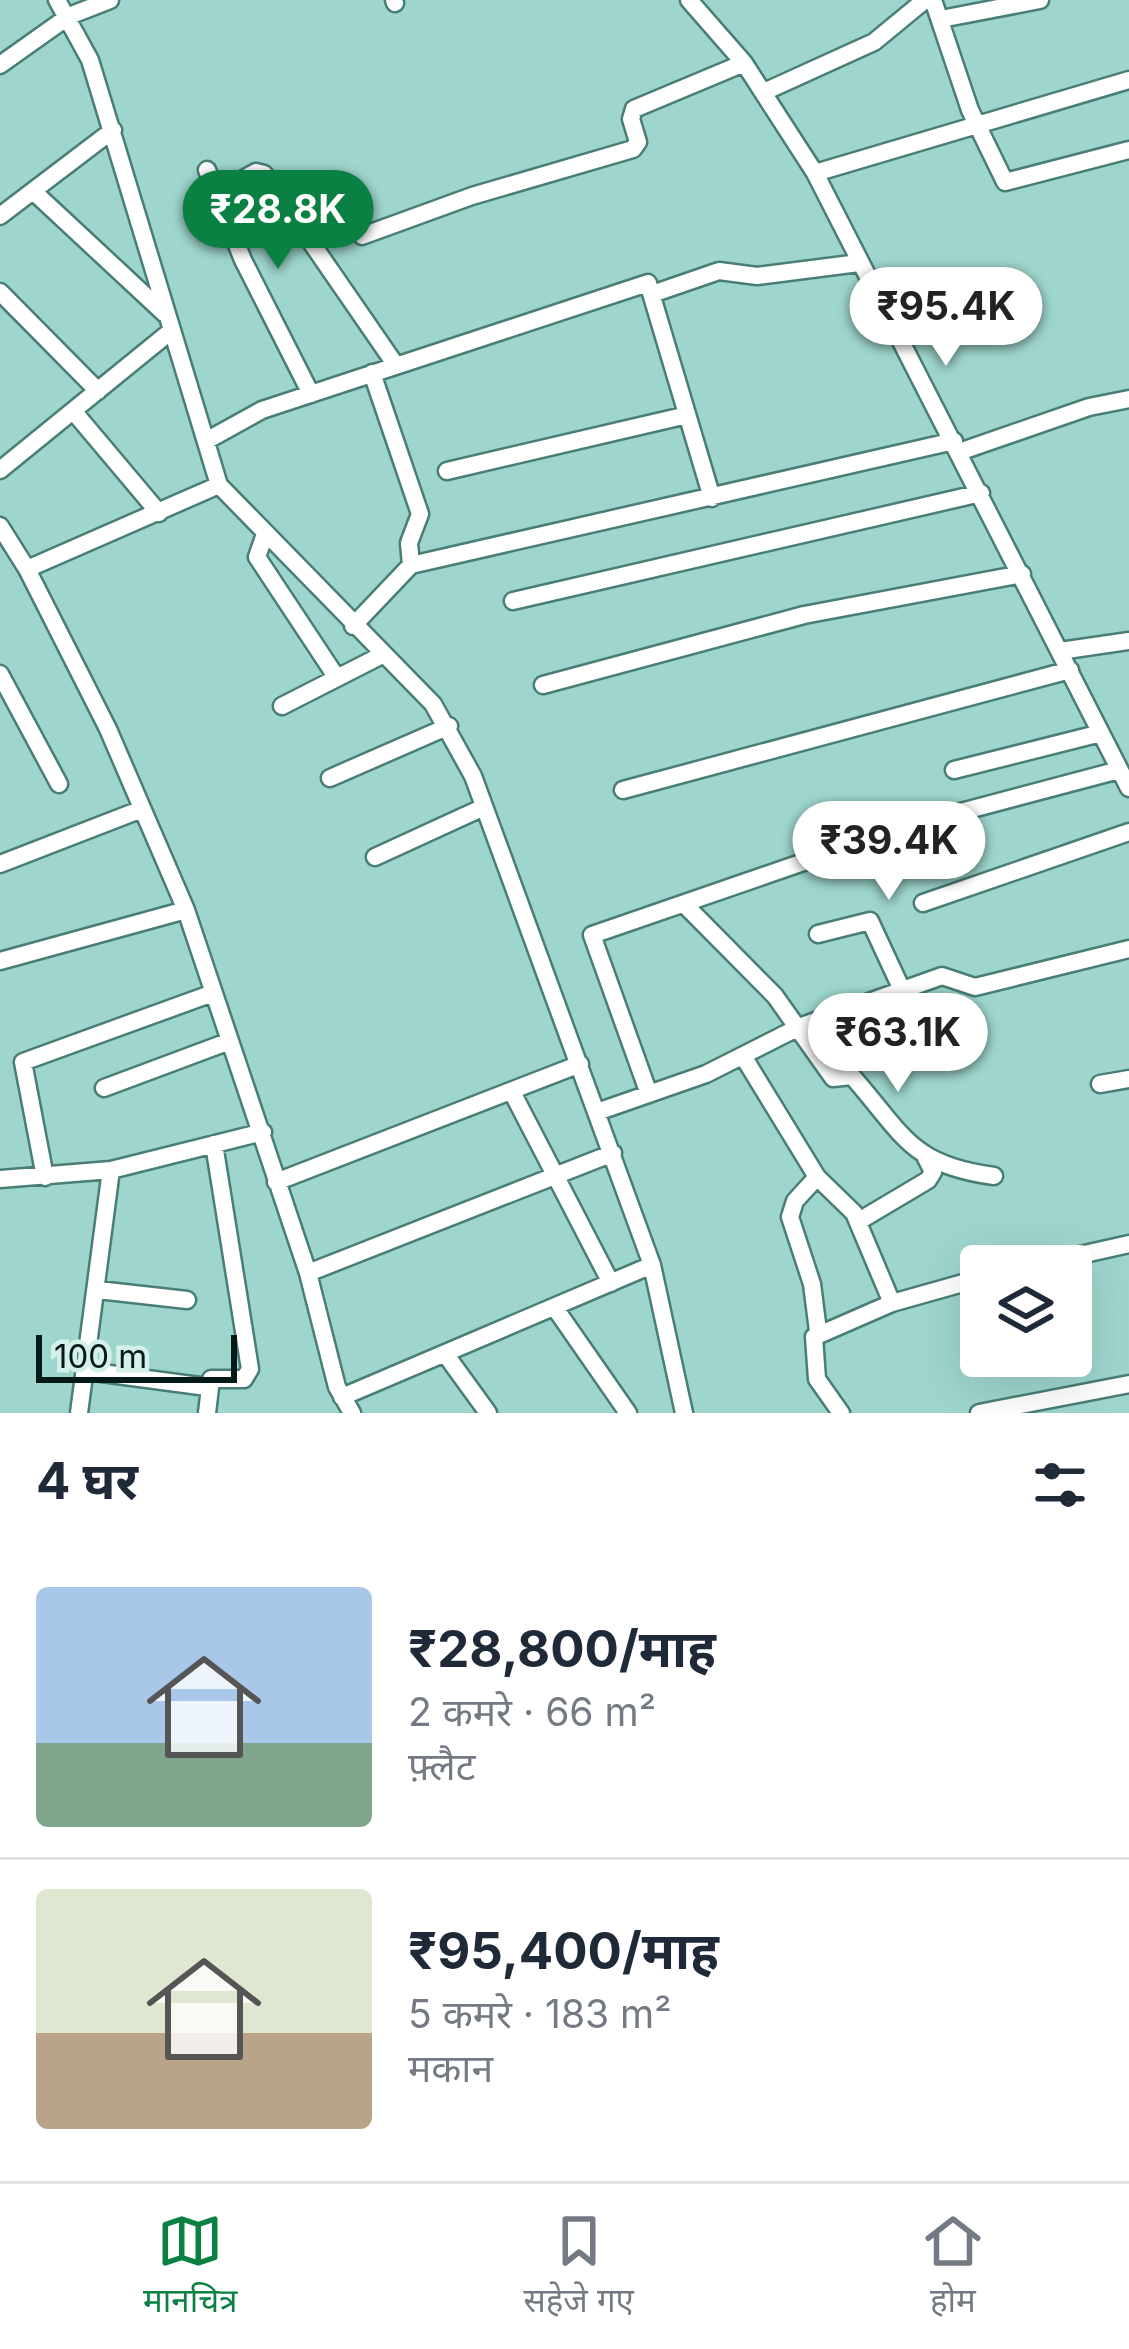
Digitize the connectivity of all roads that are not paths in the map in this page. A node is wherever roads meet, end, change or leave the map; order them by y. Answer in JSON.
{"nodes":[{"id":1,"x":57,"y":0,"type":"edge"},
{"id":2,"x":689,"y":0,"type":"edge"},
{"id":3,"x":929,"y":0,"type":"edge"},
{"id":4,"x":1040,"y":0,"type":"edge"},
{"id":5,"x":105,"y":2,"type":"edge"},
{"id":6,"x":69,"y":16,"type":"junction"},
{"id":7,"x":941,"y":19,"type":"junction"},
{"id":8,"x":743,"y":63,"type":"junction"},
{"id":9,"x":0,"y":65,"type":"edge"},
{"id":10,"x":1129,"y":80,"type":"edge"},
{"id":11,"x":764,"y":92,"type":"junction"},
{"id":12,"x":976,"y":125,"type":"junction"},
{"id":13,"x":113,"y":130,"type":"junction"},
{"id":14,"x":1129,"y":150,"type":"edge"},
{"id":15,"x":207,"y":170,"type":"dead end"},
{"id":16,"x":815,"y":173,"type":"junction"},
{"id":17,"x":34,"y":192,"type":"junction"},
{"id":18,"x":218,"y":193,"type":"junction"},
{"id":19,"x":0,"y":216,"type":"edge"},
{"id":20,"x":362,"y":236,"type":"dead end"},
{"id":21,"x":859,"y":263,"type":"junction"},
{"id":22,"x":0,"y":292,"type":"edge"},
{"id":23,"x":655,"y":292,"type":"junction"},
{"id":24,"x":168,"y":323,"type":"junction"},
{"id":25,"x":395,"y":364,"type":"junction"},
{"id":26,"x":372,"y":373,"type":"junction"},
{"id":27,"x":98,"y":392,"type":"junction"},
{"id":28,"x":310,"y":394,"type":"junction"},
{"id":29,"x":1129,"y":399,"type":"edge"},
{"id":30,"x":74,"y":412,"type":"junction"},
{"id":31,"x":683,"y":416,"type":"junction"},
{"id":32,"x":206,"y":441,"type":"junction"},
{"id":33,"x":957,"y":447,"type":"junction"},
{"id":34,"x":0,"y":470,"type":"edge"},
{"id":35,"x":447,"y":471,"type":"dead end"},
{"id":36,"x":219,"y":485,"type":"junction"},
{"id":37,"x":981,"y":493,"type":"junction"},
{"id":38,"x":712,"y":498,"type":"junction"},
{"id":39,"x":159,"y":513,"type":"junction"},
{"id":40,"x":0,"y":526,"type":"edge"},
{"id":41,"x":266,"y":534,"type":"junction"},
{"id":42,"x":27,"y":569,"type":"junction"},
{"id":43,"x":405,"y":571,"type":"junction"},
{"id":44,"x":1022,"y":574,"type":"junction"},
{"id":45,"x":513,"y":602,"type":"dead end"},
{"id":46,"x":353,"y":626,"type":"junction"},
{"id":47,"x":1129,"y":641,"type":"edge"},
{"id":48,"x":1060,"y":651,"type":"junction"},
{"id":49,"x":384,"y":654,"type":"junction"},
{"id":50,"x":1070,"y":670,"type":"junction"},
{"id":51,"x":0,"y":674,"type":"edge"},
{"id":52,"x":338,"y":678,"type":"junction"},
{"id":53,"x":543,"y":685,"type":"dead end"},
{"id":54,"x":282,"y":706,"type":"dead end"},
{"id":55,"x":449,"y":726,"type":"junction"},
{"id":56,"x":1101,"y":733,"type":"junction"},
{"id":57,"x":954,"y":770,"type":"dead end"},
{"id":58,"x":1119,"y":770,"type":"junction"},
{"id":59,"x":330,"y":778,"type":"dead end"},
{"id":60,"x":59,"y":784,"type":"dead end"},
{"id":61,"x":1129,"y":788,"type":"edge"},
{"id":62,"x":622,"y":790,"type":"dead end"},
{"id":63,"x":484,"y":807,"type":"junction"},
{"id":64,"x":142,"y":809,"type":"junction"},
{"id":65,"x":1129,"y":832,"type":"edge"},
{"id":66,"x":375,"y":857,"type":"dead end"},
{"id":67,"x":0,"y":864,"type":"edge"},
{"id":68,"x":922,"y":903,"type":"dead end"},
{"id":69,"x":685,"y":905,"type":"junction"},
{"id":70,"x":186,"y":910,"type":"junction"},
{"id":71,"x":818,"y":934,"type":"dead end"},
{"id":72,"x":1129,"y":949,"type":"edge"},
{"id":73,"x":0,"y":961,"type":"edge"},
{"id":74,"x":902,"y":990,"type":"junction"},
{"id":75,"x":213,"y":992,"type":"junction"},
{"id":76,"x":799,"y":1027,"type":"junction"},
{"id":77,"x":230,"y":1040,"type":"junction"},
{"id":78,"x":743,"y":1056,"type":"junction"},
{"id":79,"x":580,"y":1064,"type":"junction"},
{"id":80,"x":1129,"y":1079,"type":"edge"},
{"id":81,"x":1100,"y":1084,"type":"dead end"},
{"id":82,"x":104,"y":1088,"type":"dead end"},
{"id":83,"x":512,"y":1092,"type":"junction"},
{"id":84,"x":636,"y":1098,"type":"junction"},
{"id":85,"x":597,"y":1112,"type":"junction"},
{"id":86,"x":263,"y":1132,"type":"junction"},
{"id":87,"x":214,"y":1144,"type":"junction"},
{"id":88,"x":613,"y":1153,"type":"junction"},
{"id":89,"x":926,"y":1158,"type":"junction"},
{"id":90,"x":111,"y":1170,"type":"junction"},
{"id":91,"x":994,"y":1176,"type":"dead end"},
{"id":92,"x":45,"y":1177,"type":"junction"},
{"id":93,"x":817,"y":1177,"type":"junction"},
{"id":94,"x":556,"y":1178,"type":"junction"},
{"id":95,"x":0,"y":1179,"type":"edge"},
{"id":96,"x":276,"y":1182,"type":"junction"},
{"id":97,"x":859,"y":1220,"type":"junction"},
{"id":98,"x":1129,"y":1244,"type":"edge"},
{"id":99,"x":1092,"y":1252,"type":"edge"},
{"id":100,"x":652,"y":1265,"type":"junction"},
{"id":101,"x":308,"y":1273,"type":"junction"},
{"id":102,"x":611,"y":1283,"type":"junction"},
{"id":103,"x":960,"y":1284,"type":"edge"},
{"id":104,"x":98,"y":1290,"type":"junction"},
{"id":105,"x":187,"y":1300,"type":"dead end"},
{"id":106,"x":892,"y":1303,"type":"junction"},
{"id":107,"x":555,"y":1307,"type":"junction"},
{"id":108,"x":818,"y":1331,"type":"junction"},
{"id":109,"x":446,"y":1355,"type":"junction"},
{"id":110,"x":87,"y":1371,"type":"junction"},
{"id":111,"x":1129,"y":1384,"type":"edge"},
{"id":112,"x":207,"y":1387,"type":"junction"},
{"id":113,"x":347,"y":1405,"type":"edge"},
{"id":114,"x":79,"y":1413,"type":"edge"},
{"id":115,"x":207,"y":1413,"type":"edge"},
{"id":116,"x":488,"y":1413,"type":"edge"},
{"id":117,"x":628,"y":1413,"type":"edge"},
{"id":118,"x":684,"y":1413,"type":"edge"},
{"id":119,"x":841,"y":1413,"type":"edge"},
{"id":120,"x":979,"y":1413,"type":"edge"}],
"edges":[{"from":1,"to":6,"type":"street"},
{"from":2,"to":8,"type":"street"},
{"from":3,"to":7,"type":"street"},
{"from":3,"to":11,"type":"street"},
{"from":4,"to":7,"type":"street"},
{"from":5,"to":6,"type":"street"},
{"from":6,"to":9,"type":"street"},
{"from":6,"to":13,"type":"street"},
{"from":7,"to":12,"type":"street"},
{"from":8,"to":11,"type":"street"},
{"from":8,"to":20,"type":"street"},
{"from":10,"to":12,"type":"street"},
{"from":11,"to":16,"type":"street"},
{"from":12,"to":14,"type":"street"},
{"from":12,"to":16,"type":"street"},
{"from":13,"to":17,"type":"street"},
{"from":13,"to":24,"type":"street"},
{"from":15,"to":18,"type":"street"},
{"from":16,"to":21,"type":"street"},
{"from":17,"to":19,"type":"street"},
{"from":17,"to":24,"type":"street"},
{"from":18,"to":25,"type":"street"},
{"from":18,"to":28,"type":"street"},
{"from":21,"to":23,"type":"street"},
{"from":21,"to":33,"type":"street"},
{"from":22,"to":27,"type":"street"},
{"from":23,"to":25,"type":"street"},
{"from":23,"to":31,"type":"street"},
{"from":24,"to":27,"type":"street"},
{"from":24,"to":32,"type":"street"},
{"from":25,"to":26,"type":"street"},
{"from":26,"to":28,"type":"street"},
{"from":26,"to":43,"type":"street"},
{"from":27,"to":30,"type":"street"},
{"from":28,"to":32,"type":"street"},
{"from":29,"to":33,"type":"street"},
{"from":30,"to":34,"type":"street"},
{"from":30,"to":39,"type":"street"},
{"from":31,"to":35,"type":"street"},
{"from":31,"to":38,"type":"street"},
{"from":32,"to":36,"type":"street"},
{"from":33,"to":37,"type":"street"},
{"from":33,"to":38,"type":"street"},
{"from":36,"to":39,"type":"street"},
{"from":36,"to":41,"type":"street"},
{"from":37,"to":44,"type":"street"},
{"from":37,"to":45,"type":"street"},
{"from":38,"to":43,"type":"street"},
{"from":39,"to":42,"type":"street"},
{"from":40,"to":42,"type":"street"},
{"from":41,"to":46,"type":"street"},
{"from":41,"to":52,"type":"street"},
{"from":42,"to":64,"type":"street"},
{"from":43,"to":46,"type":"street"},
{"from":44,"to":48,"type":"street"},
{"from":44,"to":53,"type":"street"},
{"from":46,"to":49,"type":"street"},
{"from":47,"to":48,"type":"street"},
{"from":48,"to":50,"type":"street"},
{"from":49,"to":52,"type":"street"},
{"from":49,"to":55,"type":"street"},
{"from":50,"to":56,"type":"street"},
{"from":50,"to":62,"type":"street"},
{"from":51,"to":60,"type":"street"},
{"from":52,"to":54,"type":"street"},
{"from":55,"to":59,"type":"street"},
{"from":55,"to":63,"type":"street"},
{"from":56,"to":57,"type":"street"},
{"from":56,"to":58,"type":"street"},
{"from":58,"to":61,"type":"street"},
{"from":58,"to":69,"type":"street"},
{"from":63,"to":66,"type":"street"},
{"from":63,"to":79,"type":"street"},
{"from":64,"to":67,"type":"street"},
{"from":64,"to":70,"type":"street"},
{"from":65,"to":68,"type":"street"},
{"from":69,"to":76,"type":"street"},
{"from":69,"to":84,"type":"street"},
{"from":70,"to":73,"type":"street"},
{"from":70,"to":75,"type":"street"},
{"from":71,"to":74,"type":"street"},
{"from":72,"to":74,"type":"street"},
{"from":74,"to":76,"type":"street"},
{"from":75,"to":77,"type":"street"},
{"from":75,"to":92,"type":"street"},
{"from":76,"to":78,"type":"street"},
{"from":76,"to":89,"type":"street"},
{"from":77,"to":82,"type":"street"},
{"from":77,"to":86,"type":"street"},
{"from":78,"to":84,"type":"street"},
{"from":78,"to":93,"type":"street"},
{"from":79,"to":83,"type":"street"},
{"from":79,"to":85,"type":"street"},
{"from":80,"to":81,"type":"street"},
{"from":83,"to":94,"type":"street"},
{"from":83,"to":96,"type":"street"},
{"from":84,"to":85,"type":"street"},
{"from":85,"to":88,"type":"street"},
{"from":86,"to":87,"type":"street"},
{"from":86,"to":96,"type":"street"},
{"from":87,"to":90,"type":"street"},
{"from":87,"to":112,"type":"street"},
{"from":88,"to":94,"type":"street"},
{"from":88,"to":100,"type":"street"},
{"from":89,"to":91,"type":"street"},
{"from":89,"to":97,"type":"street"},
{"from":90,"to":92,"type":"street"},
{"from":90,"to":104,"type":"street"},
{"from":92,"to":95,"type":"street"},
{"from":93,"to":97,"type":"street"},
{"from":93,"to":108,"type":"street"},
{"from":94,"to":101,"type":"street"},
{"from":94,"to":102,"type":"street"},
{"from":96,"to":101,"type":"street"},
{"from":97,"to":106,"type":"street"},
{"from":98,"to":99,"type":"street"},
{"from":100,"to":102,"type":"street"},
{"from":100,"to":118,"type":"street"},
{"from":101,"to":113,"type":"street"},
{"from":102,"to":107,"type":"street"},
{"from":103,"to":106,"type":"street"},
{"from":104,"to":105,"type":"street"},
{"from":104,"to":110,"type":"street"},
{"from":106,"to":108,"type":"street"},
{"from":107,"to":109,"type":"street"},
{"from":107,"to":117,"type":"street"},
{"from":108,"to":119,"type":"street"},
{"from":109,"to":113,"type":"street"},
{"from":109,"to":116,"type":"street"},
{"from":110,"to":112,"type":"street"},
{"from":110,"to":114,"type":"street"},
{"from":111,"to":120,"type":"street"},
{"from":112,"to":115,"type":"street"}]}
